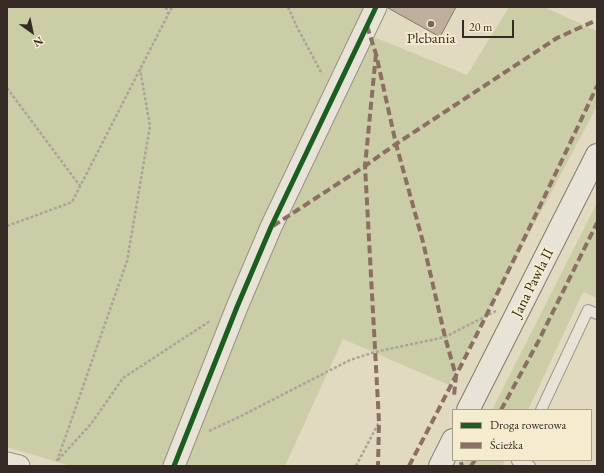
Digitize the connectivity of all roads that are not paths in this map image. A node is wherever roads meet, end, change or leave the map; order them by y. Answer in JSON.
{"nodes":[{"id":1,"x":376,"y":7,"type":"edge"},
{"id":2,"x":597,"y":155,"type":"edge"},
{"id":3,"x":597,"y":314,"type":"edge"},
{"id":4,"x":469,"y":409,"type":"edge"},
{"id":5,"x":541,"y":409,"type":"edge"},
{"id":6,"x":452,"y":442,"type":"edge"},
{"id":7,"x":517,"y":462,"type":"edge"},
{"id":8,"x":174,"y":466,"type":"edge"},
{"id":9,"x":440,"y":466,"type":"edge"},
{"id":10,"x":530,"y":466,"type":"edge"}],
"edges":[{"from":1,"to":8,"type":"street"},
{"from":2,"to":4,"type":"main road","name":"Jana Pawła II"},
{"from":3,"to":5,"type":"lane"},
{"from":6,"to":9,"type":"main road"},
{"from":7,"to":10,"type":"lane"}]}
